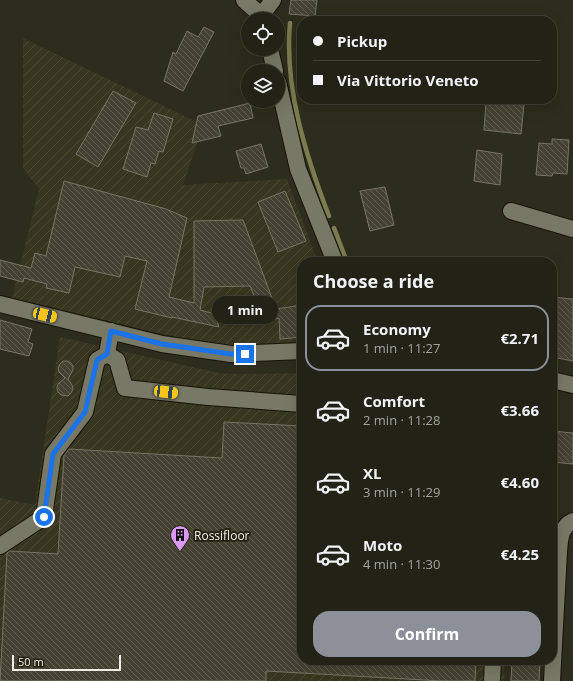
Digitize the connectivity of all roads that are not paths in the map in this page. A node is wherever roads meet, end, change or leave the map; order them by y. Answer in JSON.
{"nodes":[{"id":1,"x":244,"y":0,"type":"edge"},
{"id":2,"x":273,"y":0,"type":"edge"},
{"id":3,"x":256,"y":12,"type":"edge"},
{"id":4,"x":265,"y":12,"type":"edge"},
{"id":5,"x":284,"y":108,"type":"edge"},
{"id":6,"x":511,"y":211,"type":"dead end"},
{"id":7,"x":573,"y":229,"type":"edge"},
{"id":8,"x":333,"y":257,"type":"edge"},
{"id":9,"x":0,"y":304,"type":"edge"},
{"id":10,"x":111,"y":331,"type":"junction"},
{"id":11,"x":297,"y":351,"type":"edge"},
{"id":12,"x":107,"y":354,"type":"junction"},
{"id":13,"x":557,"y":381,"type":"edge"},
{"id":14,"x":573,"y":385,"type":"edge"},
{"id":15,"x":297,"y":404,"type":"edge"},
{"id":16,"x":573,"y":521,"type":"edge"},
{"id":17,"x":0,"y":546,"type":"edge"},
{"id":18,"x":566,"y":552,"type":"edge"},
{"id":19,"x":557,"y":635,"type":"edge"},
{"id":20,"x":493,"y":665,"type":"edge"},
{"id":21,"x":554,"y":665,"type":"edge"},
{"id":22,"x":492,"y":681,"type":"edge"},
{"id":23,"x":552,"y":681,"type":"edge"}],
"edges":[{"from":1,"to":3,"type":"street"},
{"from":2,"to":4,"type":"street"},
{"from":5,"to":8,"type":"street"},
{"from":6,"to":7,"type":"street"},
{"from":9,"to":10,"type":"street"},
{"from":10,"to":11,"type":"street"},
{"from":10,"to":12,"type":"street"},
{"from":12,"to":15,"type":"street"},
{"from":12,"to":17,"type":"street"},
{"from":13,"to":14,"type":"street"},
{"from":16,"to":18,"type":"street"},
{"from":18,"to":19,"type":"street"},
{"from":20,"to":22,"type":"street"},
{"from":21,"to":23,"type":"street"}]}
